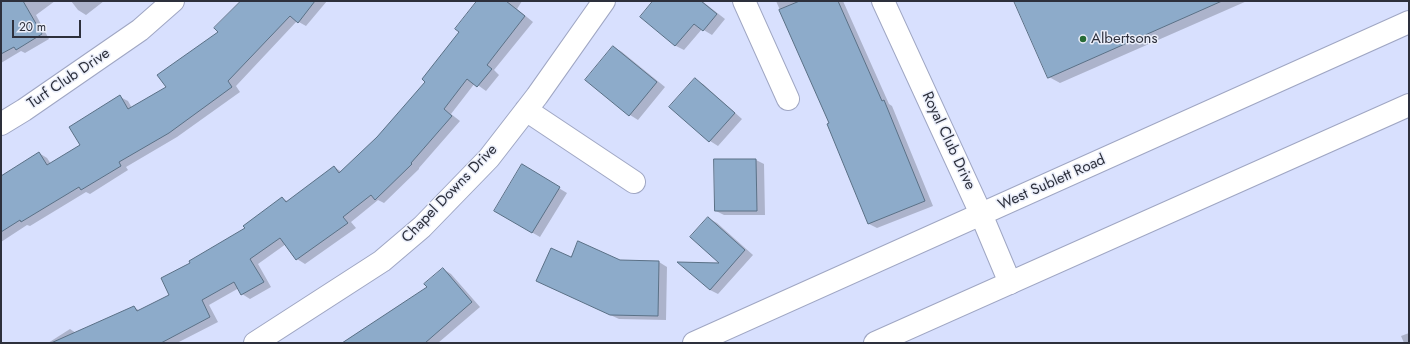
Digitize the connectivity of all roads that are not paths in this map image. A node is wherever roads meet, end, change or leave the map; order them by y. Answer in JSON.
{"nodes":[{"id":1,"x":173,"y":1,"type":"edge"},
{"id":2,"x":604,"y":1,"type":"edge"},
{"id":3,"x":744,"y":1,"type":"edge"},
{"id":4,"x":883,"y":1,"type":"edge"},
{"id":5,"x":1409,"y":22,"type":"edge"},
{"id":6,"x":788,"y":99,"type":"dead end"},
{"id":7,"x":1409,"y":105,"type":"edge"},
{"id":8,"x":526,"y":110,"type":"junction"},
{"id":9,"x":1,"y":124,"type":"edge"},
{"id":10,"x":634,"y":182,"type":"dead end"},
{"id":11,"x":982,"y":214,"type":"junction"},
{"id":12,"x":1010,"y":283,"type":"junction"},
{"id":13,"x":255,"y":343,"type":"edge"},
{"id":14,"x":694,"y":343,"type":"edge"},
{"id":15,"x":875,"y":343,"type":"edge"}],
"edges":[{"from":1,"to":9,"type":"main road","name":"Turf Club Drive"},
{"from":2,"to":8,"type":"main road","name":"Chapel Downs Drive"},
{"from":3,"to":6,"type":"main road"},
{"from":4,"to":11,"type":"main road","name":"Royal Club Drive"},
{"from":5,"to":11,"type":"main road","name":"West Sublett Road"},
{"from":7,"to":12,"type":"main road"},
{"from":8,"to":10,"type":"main road"},
{"from":8,"to":13,"type":"main road","name":"Chapel Downs Drive"},
{"from":11,"to":12,"type":"main road","name":"Royal Club Drive"},
{"from":11,"to":14,"type":"main road","name":"West Sublett Road"},
{"from":12,"to":15,"type":"main road"}]}
